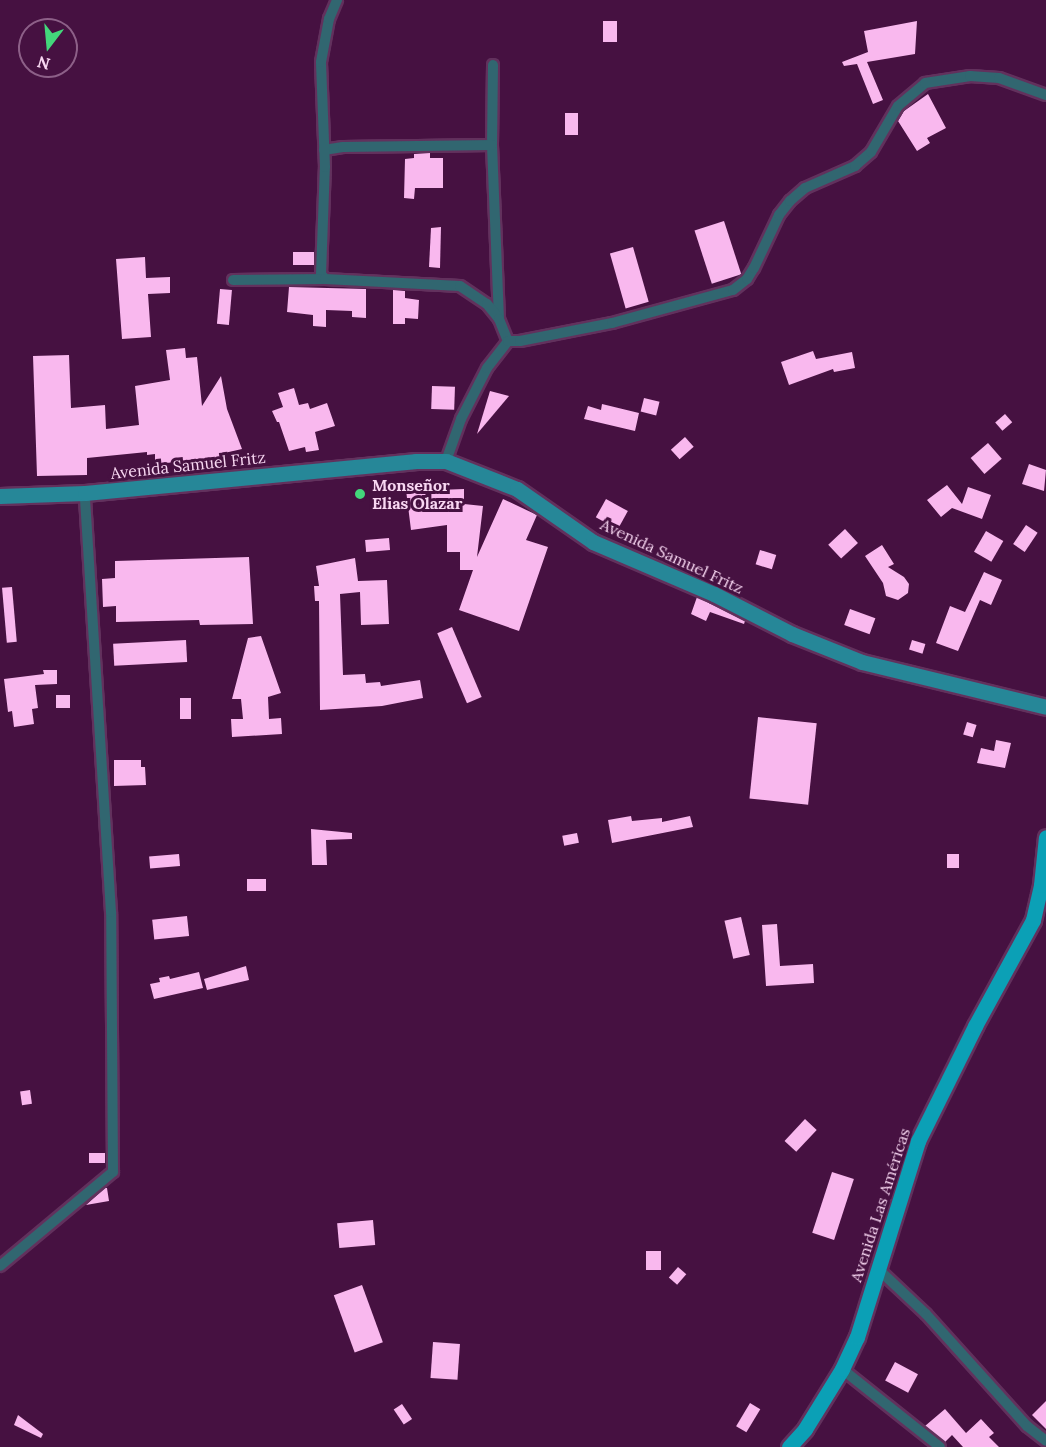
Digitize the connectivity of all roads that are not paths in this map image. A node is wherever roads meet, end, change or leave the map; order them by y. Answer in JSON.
{"nodes":[{"id":1,"x":337,"y":0,"type":"edge"},
{"id":2,"x":493,"y":65,"type":"dead end"},
{"id":3,"x":1046,"y":95,"type":"edge"},
{"id":4,"x":492,"y":146,"type":"junction"},
{"id":5,"x":324,"y":150,"type":"junction"},
{"id":6,"x":325,"y":279,"type":"junction"},
{"id":7,"x":233,"y":280,"type":"dead end"},
{"id":8,"x":500,"y":319,"type":"junction"},
{"id":9,"x":508,"y":341,"type":"junction"},
{"id":10,"x":446,"y":461,"type":"junction"},
{"id":11,"x":85,"y":493,"type":"junction"},
{"id":12,"x":0,"y":496,"type":"edge"},
{"id":13,"x":1046,"y":707,"type":"edge"},
{"id":14,"x":1046,"y":837,"type":"edge"},
{"id":15,"x":1041,"y":907,"type":"edge"},
{"id":16,"x":0,"y":1266,"type":"edge"},
{"id":17,"x":877,"y":1268,"type":"junction"},
{"id":18,"x":842,"y":1369,"type":"junction"},
{"id":19,"x":1046,"y":1441,"type":"edge"},
{"id":20,"x":789,"y":1447,"type":"edge"},
{"id":21,"x":940,"y":1447,"type":"edge"}],
"edges":[{"from":1,"to":5,"type":"street"},
{"from":2,"to":4,"type":"street"},
{"from":3,"to":9,"type":"street"},
{"from":4,"to":5,"type":"street"},
{"from":4,"to":8,"type":"street"},
{"from":5,"to":6,"type":"street"},
{"from":6,"to":7,"type":"street"},
{"from":6,"to":8,"type":"street"},
{"from":8,"to":9,"type":"street"},
{"from":9,"to":10,"type":"street"},
{"from":10,"to":11,"type":"street","name":"Avenida Samuel Fritz"},
{"from":10,"to":13,"type":"street","name":"Avenida Samuel Fritz"},
{"from":11,"to":12,"type":"street","name":"Avenida Samuel Fritz"},
{"from":11,"to":16,"type":"street"},
{"from":14,"to":15,"type":"main road","name":"Avenida Las Américas"},
{"from":15,"to":17,"type":"main road","name":"Avenida Las Américas"},
{"from":17,"to":18,"type":"main road","name":"Avenida Las Américas"},
{"from":17,"to":19,"type":"street"},
{"from":18,"to":20,"type":"main road","name":"Avenida Las Américas"},
{"from":18,"to":21,"type":"street"}]}
